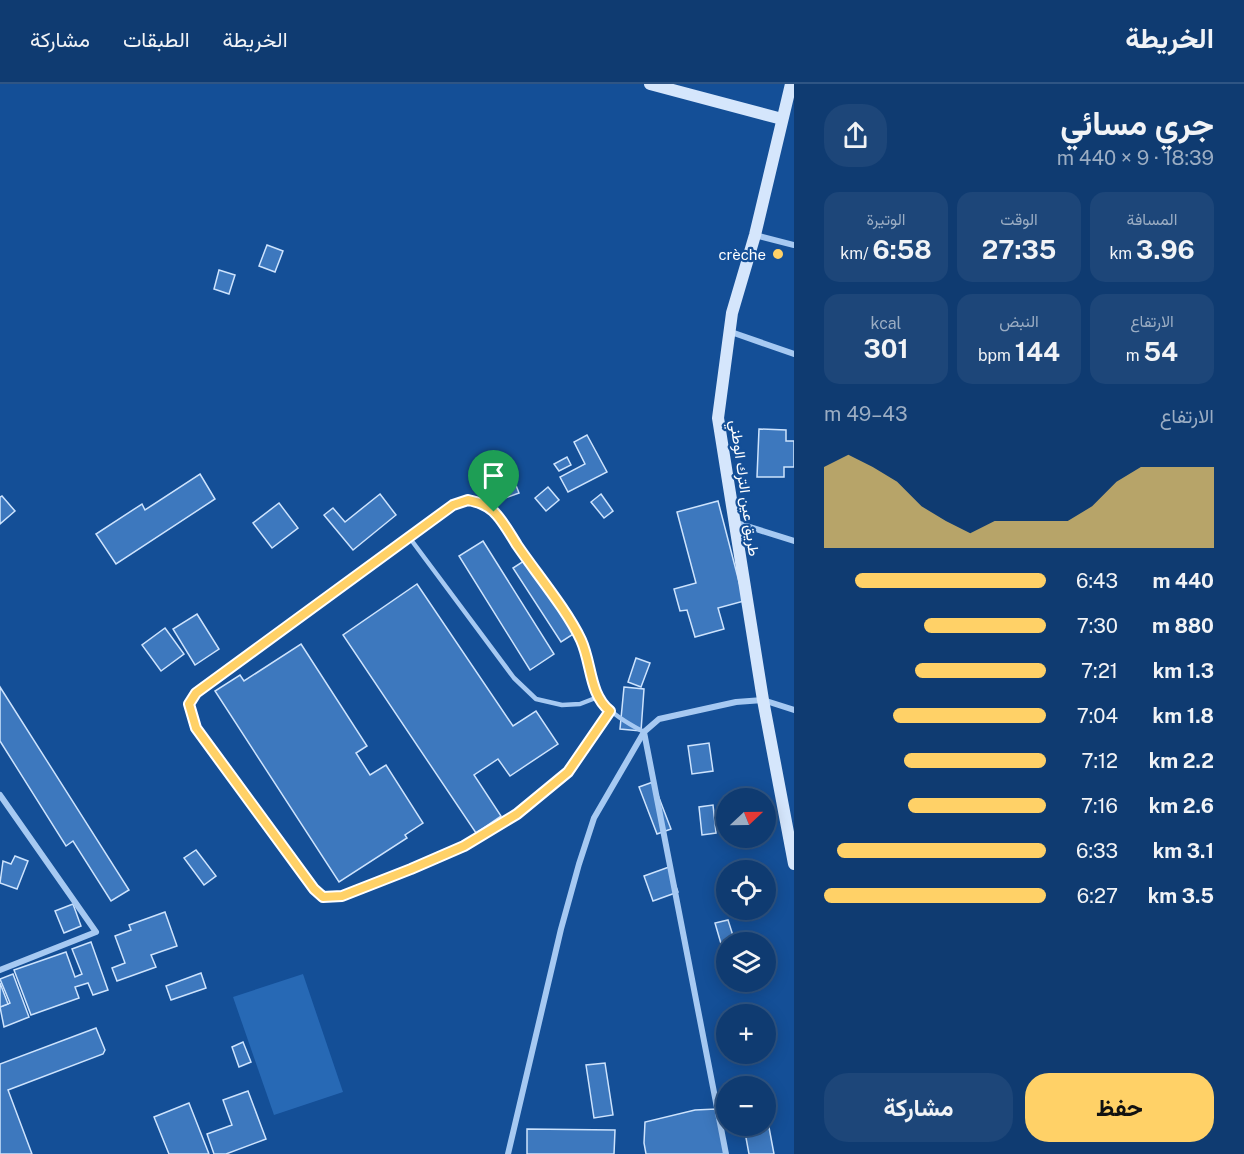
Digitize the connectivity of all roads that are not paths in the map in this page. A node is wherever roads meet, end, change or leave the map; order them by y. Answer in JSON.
{"nodes":[{"id":1,"x":650,"y":84,"type":"edge"},
{"id":2,"x":791,"y":84,"type":"edge"},
{"id":3,"x":782,"y":119,"type":"junction"},
{"id":4,"x":756,"y":235,"type":"junction"},
{"id":5,"x":794,"y":245,"type":"edge"},
{"id":6,"x":730,"y":332,"type":"junction"},
{"id":7,"x":794,"y":354,"type":"edge"},
{"id":8,"x":734,"y":522,"type":"junction"},
{"id":9,"x":409,"y":537,"type":"junction"},
{"id":10,"x":794,"y":541,"type":"edge"},
{"id":11,"x":598,"y":697,"type":"junction"},
{"id":12,"x":763,"y":700,"type":"junction"},
{"id":13,"x":794,"y":710,"type":"edge"},
{"id":14,"x":610,"y":711,"type":"junction"},
{"id":15,"x":644,"y":732,"type":"junction"},
{"id":16,"x":0,"y":795,"type":"edge"},
{"id":17,"x":794,"y":864,"type":"edge"},
{"id":18,"x":0,"y":970,"type":"edge"},
{"id":19,"x":508,"y":1154,"type":"edge"},
{"id":20,"x":726,"y":1154,"type":"edge"}],
"edges":[{"from":1,"to":3,"type":"main road"},
{"from":2,"to":3,"type":"main road","name":"طريق عين الترك الوطني"},
{"from":3,"to":4,"type":"main road","name":"طريق عين الترك الوطني"},
{"from":4,"to":5,"type":"street"},
{"from":4,"to":6,"type":"main road","name":"طريق عين الترك الوطني"},
{"from":6,"to":7,"type":"street"},
{"from":6,"to":8,"type":"main road","name":"طريق عين الترك الوطني"},
{"from":8,"to":10,"type":"street"},
{"from":8,"to":12,"type":"main road","name":"طريق عين الترك الوطني"},
{"from":9,"to":11,"type":"lane"},
{"from":9,"to":11,"type":"lane"},
{"from":9,"to":14,"type":"lane"},
{"from":11,"to":14,"type":"lane"},
{"from":12,"to":13,"type":"street"},
{"from":12,"to":15,"type":"street"},
{"from":12,"to":17,"type":"main road","name":"طريق عين الترك الوطني"},
{"from":14,"to":15,"type":"lane"},
{"from":15,"to":19,"type":"street"},
{"from":15,"to":20,"type":"street"},
{"from":16,"to":18,"type":"street"}]}
